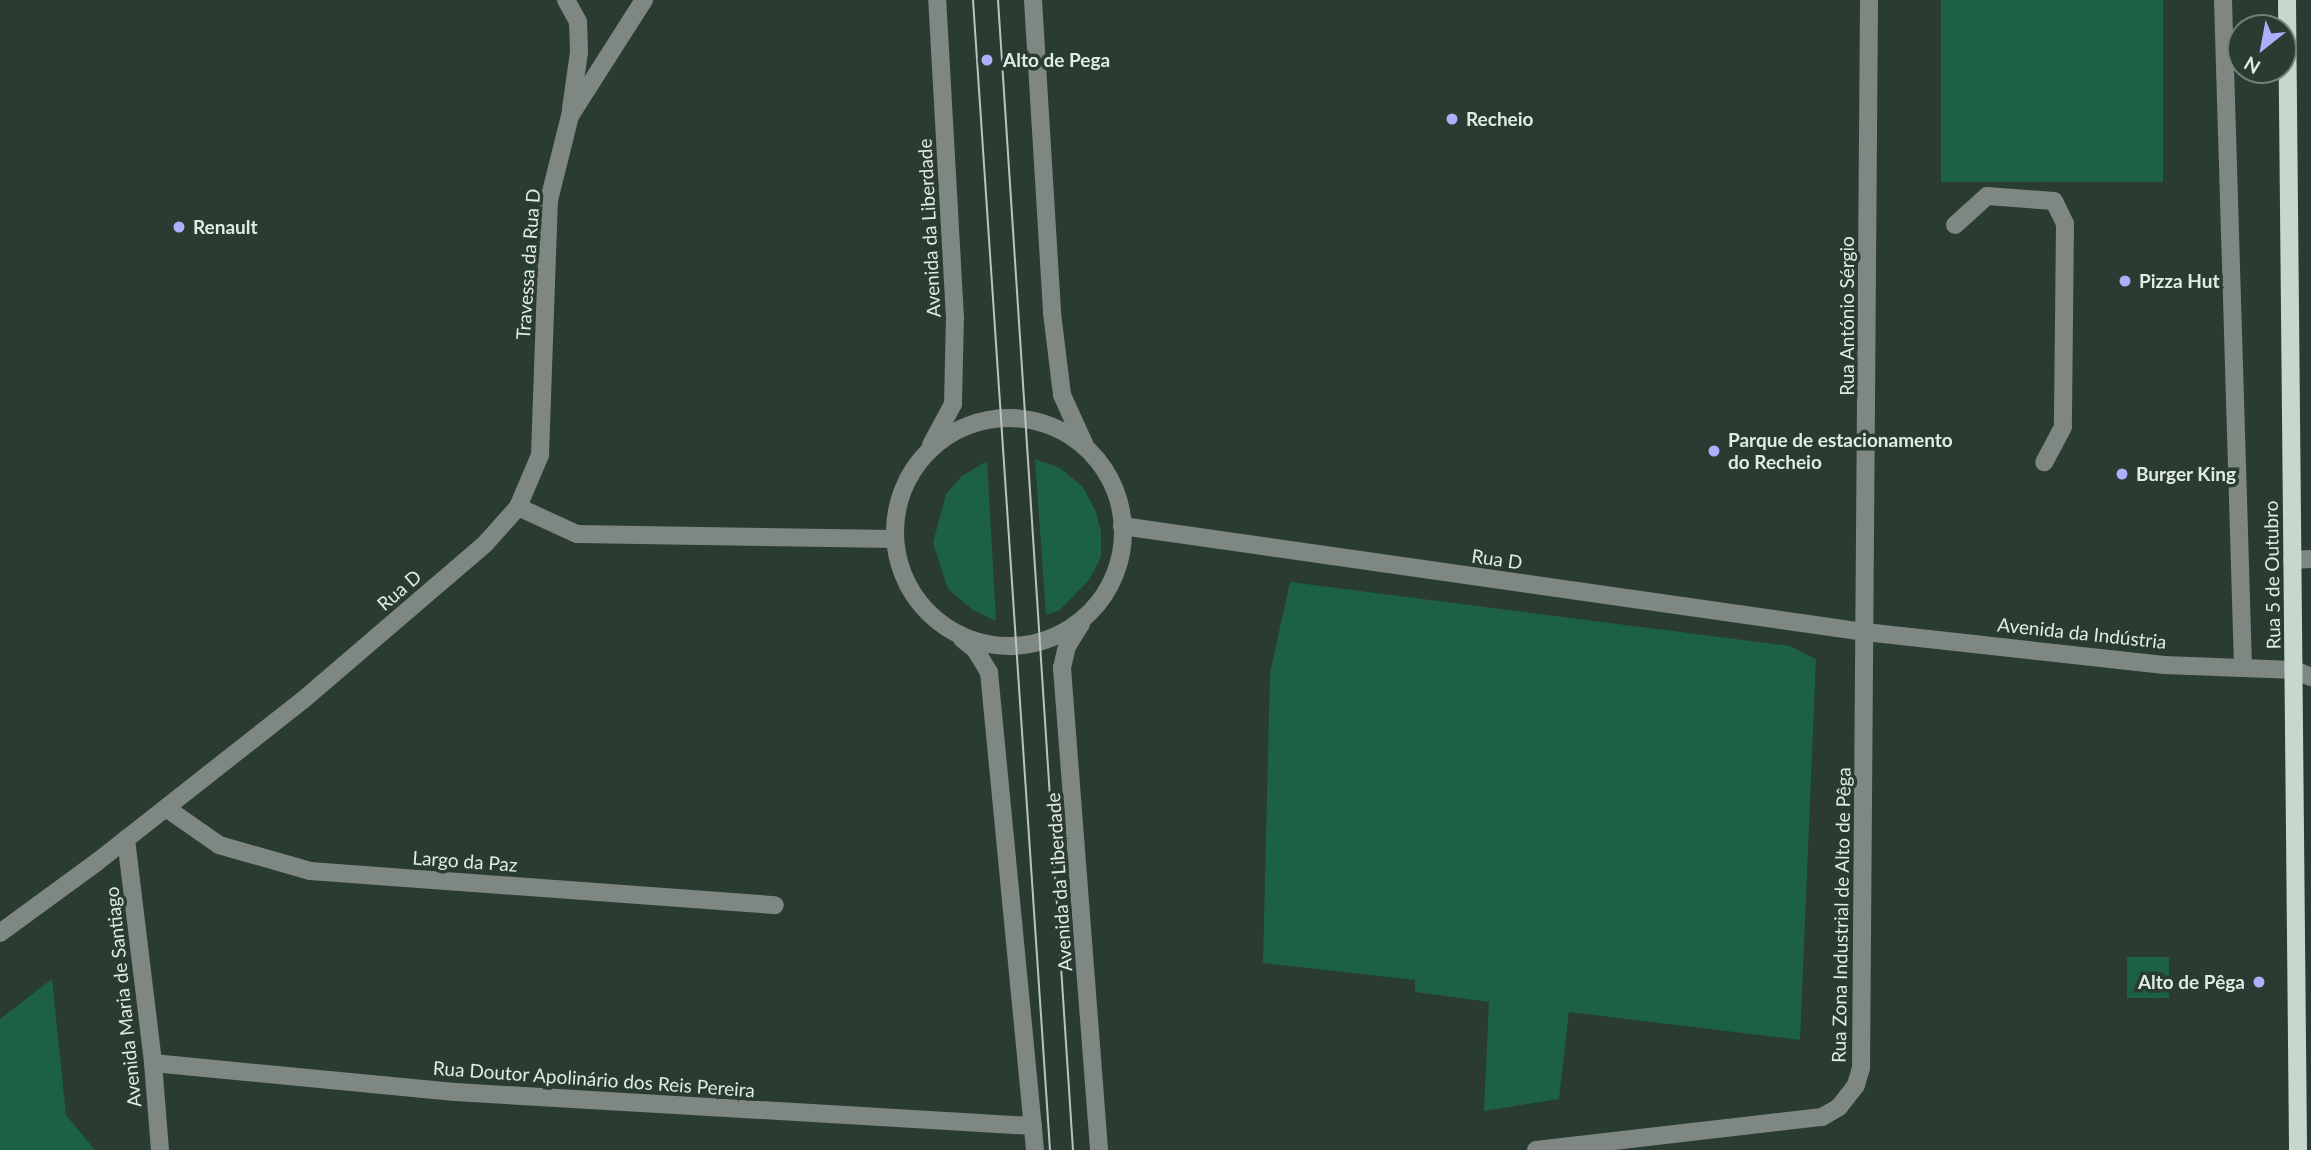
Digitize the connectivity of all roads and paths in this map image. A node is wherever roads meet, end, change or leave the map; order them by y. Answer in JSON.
{"nodes":[{"id":1,"x":566,"y":0,"type":"edge"},
{"id":2,"x":644,"y":0,"type":"edge"},
{"id":3,"x":937,"y":0,"type":"edge"},
{"id":4,"x":1033,"y":0,"type":"edge"},
{"id":5,"x":1869,"y":0,"type":"edge"},
{"id":6,"x":2223,"y":0,"type":"edge"},
{"id":7,"x":2287,"y":0,"type":"edge"},
{"id":8,"x":570,"y":116,"type":"junction"},
{"id":9,"x":1955,"y":225,"type":"dead end"},
{"id":10,"x":930,"y":448,"type":"junction"},
{"id":11,"x":1086,"y":448,"type":"junction"},
{"id":12,"x":2044,"y":462,"type":"dead end"},
{"id":13,"x":518,"y":508,"type":"junction"},
{"id":14,"x":1122,"y":526,"type":"junction"},
{"id":15,"x":894,"y":539,"type":"junction"},
{"id":16,"x":2311,"y":559,"type":"edge"},
{"id":17,"x":2292,"y":560,"type":"junction"},
{"id":18,"x":1087,"y":616,"type":"junction"},
{"id":19,"x":951,"y":631,"type":"junction"},
{"id":20,"x":1865,"y":632,"type":"junction"},
{"id":21,"x":2244,"y":667,"type":"junction"},
{"id":22,"x":2303,"y":673,"type":"edge"},
{"id":23,"x":166,"y":808,"type":"junction"},
{"id":24,"x":126,"y":839,"type":"junction"},
{"id":25,"x":775,"y":905,"type":"dead end"},
{"id":26,"x":0,"y":933,"type":"edge"},
{"id":27,"x":153,"y":1063,"type":"junction"},
{"id":28,"x":1033,"y":1126,"type":"junction"},
{"id":29,"x":1589,"y":1147,"type":"edge"},
{"id":30,"x":160,"y":1150,"type":"edge"},
{"id":31,"x":1035,"y":1150,"type":"edge"},
{"id":32,"x":1099,"y":1150,"type":"edge"},
{"id":33,"x":1536,"y":1150,"type":"edge"},
{"id":34,"x":2298,"y":1150,"type":"edge"}],
"edges":[{"from":1,"to":8,"type":"street"},
{"from":2,"to":8,"type":"street","name":"Travessa da Rua D"},
{"from":3,"to":10,"type":"street","name":"Avenida da Liberdade"},
{"from":4,"to":11,"type":"street"},
{"from":5,"to":20,"type":"street","name":"Rua António Sérgio"},
{"from":6,"to":21,"type":"street","name":"Rua 5 de Outubro"},
{"from":7,"to":17,"type":"main road","name":"Rua 5 de Outubro"},
{"from":8,"to":13,"type":"street","name":"Travessa da Rua D"},
{"from":9,"to":12,"type":"street"},
{"from":10,"to":11,"type":"street"},
{"from":10,"to":15,"type":"street"},
{"from":11,"to":14,"type":"street"},
{"from":13,"to":15,"type":"street"},
{"from":13,"to":23,"type":"street","name":"Rua D"},
{"from":14,"to":18,"type":"street"},
{"from":14,"to":20,"type":"street","name":"Rua D"},
{"from":15,"to":19,"type":"street"},
{"from":16,"to":17,"type":"street"},
{"from":17,"to":22,"type":"main road","name":"Rua 5 de Outubro"},
{"from":18,"to":19,"type":"street"},
{"from":18,"to":32,"type":"street","name":"Avenida da Liberdade"},
{"from":19,"to":28,"type":"street"},
{"from":20,"to":21,"type":"street","name":"Avenida da Indústria"},
{"from":20,"to":29,"type":"street","name":"Rua Zona Industrial de Alto de Pêga"},
{"from":21,"to":22,"type":"street","name":"Avenida da Indústria"},
{"from":22,"to":34,"type":"main road","name":"Rua 5 de Outubro"},
{"from":23,"to":24,"type":"street","name":"Rua D"},
{"from":23,"to":25,"type":"street","name":"Largo da Paz"},
{"from":24,"to":26,"type":"street","name":"Rua D"},
{"from":24,"to":27,"type":"street","name":"Avenida Maria de Santiago"},
{"from":27,"to":28,"type":"street","name":"Rua Doutor Apolinário dos Reis Pereira"},
{"from":27,"to":30,"type":"street","name":"Avenida Maria de Santiago"},
{"from":28,"to":31,"type":"street"},
{"from":29,"to":33,"type":"street","name":"Rua Zona Industrial de Alto de Pêga"}]}
